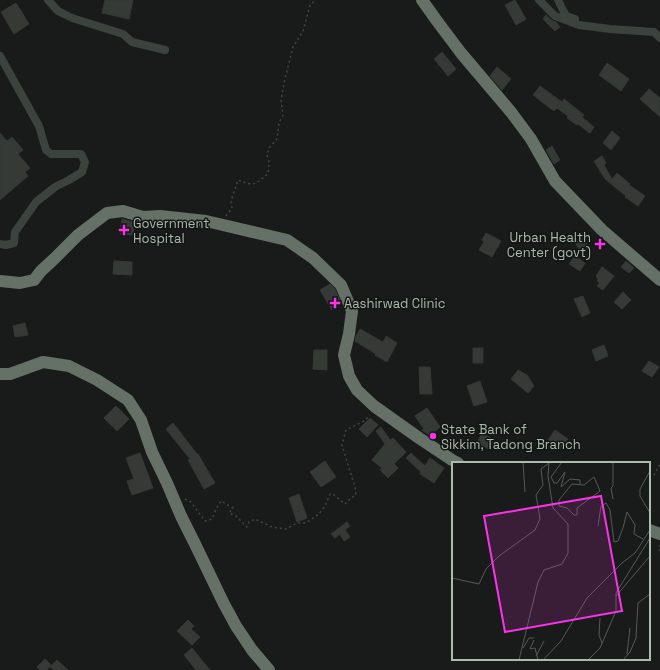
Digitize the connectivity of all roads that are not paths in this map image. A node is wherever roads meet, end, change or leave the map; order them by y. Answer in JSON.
{"nodes":[{"id":1,"x":48,"y":0,"type":"edge"},
{"id":2,"x":422,"y":0,"type":"edge"},
{"id":3,"x":539,"y":0,"type":"edge"},
{"id":4,"x":558,"y":0,"type":"edge"},
{"id":5,"x":610,"y":29,"type":"junction"},
{"id":6,"x":660,"y":38,"type":"edge"},
{"id":7,"x":166,"y":50,"type":"dead end"},
{"id":8,"x":0,"y":56,"type":"edge"},
{"id":9,"x":0,"y":244,"type":"edge"},
{"id":10,"x":660,"y":280,"type":"edge"},
{"id":11,"x":0,"y":281,"type":"edge"},
{"id":12,"x":0,"y":374,"type":"edge"},
{"id":13,"x":456,"y":462,"type":"edge"},
{"id":14,"x":650,"y":530,"type":"edge"},
{"id":15,"x":660,"y":534,"type":"edge"},
{"id":16,"x":269,"y":670,"type":"edge"}],
"edges":[{"from":1,"to":7,"type":"street"},
{"from":2,"to":10,"type":"highway"},
{"from":3,"to":5,"type":"street"},
{"from":4,"to":5,"type":"street"},
{"from":5,"to":6,"type":"street"},
{"from":8,"to":9,"type":"street"},
{"from":11,"to":13,"type":"highway"},
{"from":12,"to":16,"type":"highway"},
{"from":14,"to":15,"type":"highway"}]}
